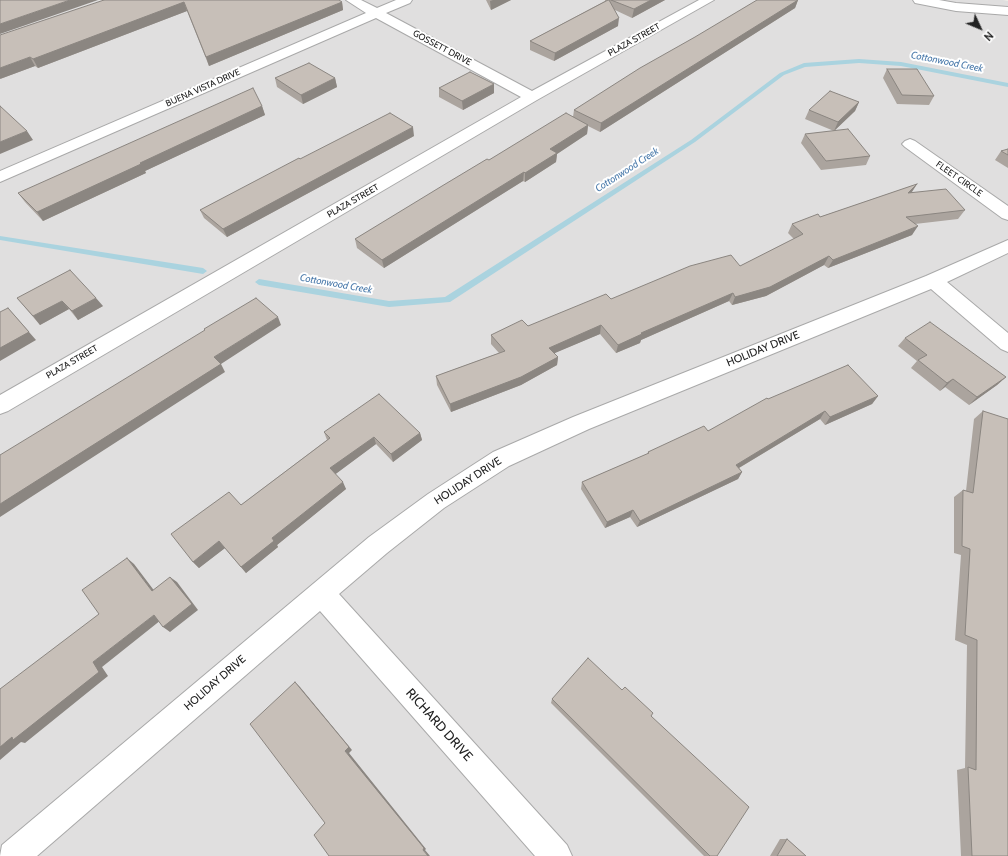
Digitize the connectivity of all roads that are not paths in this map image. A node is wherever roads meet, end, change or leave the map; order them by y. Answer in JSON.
{"nodes":[{"id":1,"x":352,"y":0,"type":"edge"},
{"id":2,"x":406,"y":0,"type":"edge"},
{"id":3,"x":708,"y":0,"type":"edge"},
{"id":4,"x":919,"y":0,"type":"edge"},
{"id":5,"x":1008,"y":11,"type":"edge"},
{"id":6,"x":376,"y":13,"type":"junction"},
{"id":7,"x":532,"y":97,"type":"junction"},
{"id":8,"x":910,"y":144,"type":"dead end"},
{"id":9,"x":0,"y":177,"type":"edge"},
{"id":10,"x":1008,"y":214,"type":"edge"},
{"id":11,"x":1008,"y":246,"type":"edge"},
{"id":12,"x":933,"y":281,"type":"junction"},
{"id":13,"x":1008,"y":344,"type":"edge"},
{"id":14,"x":0,"y":404,"type":"edge"},
{"id":15,"x":321,"y":593,"type":"junction"},
{"id":16,"x":13,"y":856,"type":"edge"},
{"id":17,"x":556,"y":856,"type":"edge"}],
"edges":[{"from":1,"to":6,"type":"street","name":"GOSSETT DRIVE"},
{"from":2,"to":6,"type":"street","name":"BUENA VISTA DRIVE"},
{"from":3,"to":7,"type":"street","name":"PLAZA STREET"},
{"from":4,"to":5,"type":"street"},
{"from":6,"to":7,"type":"street","name":"GOSSETT DRIVE"},
{"from":6,"to":9,"type":"street","name":"BUENA VISTA DRIVE"},
{"from":7,"to":14,"type":"street","name":"PLAZA STREET"},
{"from":8,"to":10,"type":"street","name":"FLEET CIRCLE"},
{"from":11,"to":12,"type":"street","name":"HOLIDAY DRIVE"},
{"from":12,"to":13,"type":"street"},
{"from":12,"to":15,"type":"street","name":"HOLIDAY DRIVE"},
{"from":15,"to":16,"type":"street","name":"HOLIDAY DRIVE"},
{"from":15,"to":17,"type":"street","name":"RICHARD DRIVE"}]}
